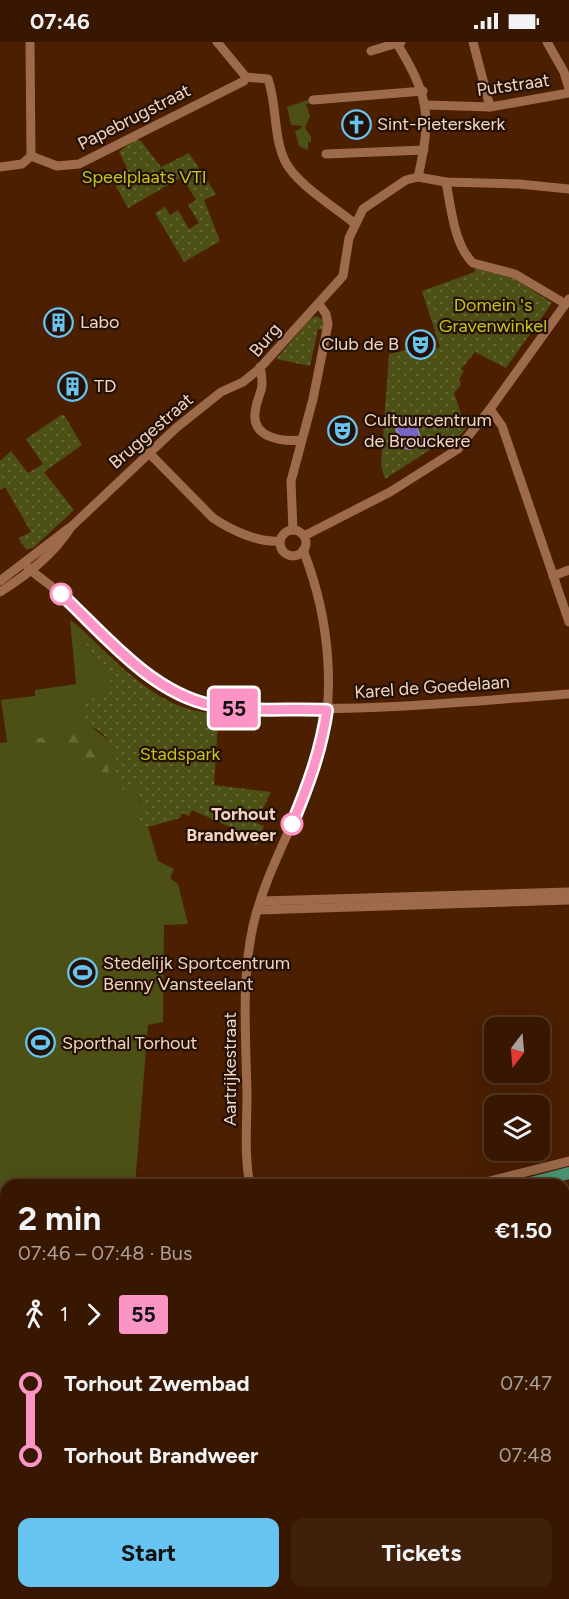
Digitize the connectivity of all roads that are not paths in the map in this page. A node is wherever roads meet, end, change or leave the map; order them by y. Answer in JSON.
{"nodes":[{"id":1,"x":30,"y":42,"type":"edge"},
{"id":2,"x":217,"y":42,"type":"edge"},
{"id":3,"x":472,"y":42,"type":"edge"},
{"id":4,"x":547,"y":42,"type":"edge"},
{"id":5,"x":398,"y":43,"type":"edge"},
{"id":6,"x":371,"y":51,"type":"dead end"},
{"id":7,"x":246,"y":77,"type":"junction"},
{"id":8,"x":569,"y":89,"type":"edge"},
{"id":9,"x":423,"y":91,"type":"junction"},
{"id":10,"x":569,"y":93,"type":"edge"},
{"id":11,"x":313,"y":100,"type":"dead end"},
{"id":12,"x":426,"y":105,"type":"junction"},
{"id":13,"x":490,"y":107,"type":"junction"},
{"id":14,"x":424,"y":150,"type":"junction"},
{"id":15,"x":326,"y":154,"type":"dead end"},
{"id":16,"x":31,"y":156,"type":"junction"},
{"id":17,"x":0,"y":167,"type":"edge"},
{"id":18,"x":418,"y":177,"type":"junction"},
{"id":19,"x":446,"y":182,"type":"junction"},
{"id":20,"x":569,"y":189,"type":"edge"},
{"id":21,"x":354,"y":223,"type":"junction"},
{"id":22,"x":566,"y":301,"type":"edge"},
{"id":23,"x":319,"y":304,"type":"junction"},
{"id":24,"x":260,"y":367,"type":"junction"},
{"id":25,"x":490,"y":410,"type":"junction"},
{"id":26,"x":301,"y":440,"type":"junction"},
{"id":27,"x":149,"y":453,"type":"junction"},
{"id":28,"x":293,"y":530,"type":"junction"},
{"id":29,"x":304,"y":536,"type":"junction"},
{"id":30,"x":280,"y":541,"type":"junction"},
{"id":31,"x":303,"y":550,"type":"junction"},
{"id":32,"x":28,"y":568,"type":"junction"},
{"id":33,"x":569,"y":570,"type":"edge"},
{"id":34,"x":553,"y":576,"type":"junction"},
{"id":35,"x":0,"y":581,"type":"edge"},
{"id":36,"x":0,"y":592,"type":"edge"},
{"id":37,"x":569,"y":622,"type":"edge"},
{"id":38,"x":569,"y":694,"type":"edge"},
{"id":39,"x":327,"y":710,"type":"junction"},
{"id":40,"x":569,"y":892,"type":"edge"},
{"id":41,"x":540,"y":897,"type":"junction"},
{"id":42,"x":569,"y":900,"type":"edge"},
{"id":43,"x":259,"y":906,"type":"junction"},
{"id":44,"x":569,"y":1161,"type":"edge"},
{"id":45,"x":248,"y":1172,"type":"junction"},
{"id":46,"x":569,"y":1173,"type":"edge"},
{"id":47,"x":246,"y":1179,"type":"edge"},
{"id":48,"x":249,"y":1179,"type":"edge"},
{"id":49,"x":498,"y":1179,"type":"edge"},
{"id":50,"x":546,"y":1179,"type":"edge"}],
"edges":[{"from":1,"to":16,"type":"street"},
{"from":2,"to":7,"type":"street"},
{"from":3,"to":13,"type":"street"},
{"from":4,"to":8,"type":"street"},
{"from":5,"to":6,"type":"street"},
{"from":5,"to":9,"type":"street"},
{"from":7,"to":16,"type":"street","name":"Papebrugstraat"},
{"from":7,"to":21,"type":"street"},
{"from":9,"to":11,"type":"street"},
{"from":9,"to":12,"type":"street"},
{"from":10,"to":13,"type":"street","name":"Putstraat"},
{"from":12,"to":13,"type":"street","name":"Putstraat"},
{"from":12,"to":14,"type":"street"},
{"from":14,"to":15,"type":"street"},
{"from":14,"to":18,"type":"street"},
{"from":16,"to":17,"type":"street"},
{"from":18,"to":19,"type":"street"},
{"from":18,"to":21,"type":"street","name":"Burg"},
{"from":19,"to":20,"type":"street"},
{"from":19,"to":22,"type":"street"},
{"from":21,"to":23,"type":"street","name":"Burg"},
{"from":22,"to":25,"type":"street"},
{"from":23,"to":24,"type":"street","name":"Burg"},
{"from":23,"to":26,"type":"street"},
{"from":24,"to":26,"type":"street","name":"Burg"},
{"from":24,"to":27,"type":"street","name":"Bruggestraat"},
{"from":25,"to":29,"type":"street"},
{"from":25,"to":34,"type":"street"},
{"from":26,"to":28,"type":"street"},
{"from":27,"to":30,"type":"street"},
{"from":27,"to":32,"type":"street","name":"Bruggestraat"},
{"from":28,"to":29,"type":"street"},
{"from":28,"to":30,"type":"street"},
{"from":29,"to":31,"type":"street"},
{"from":30,"to":31,"type":"street"},
{"from":31,"to":39,"type":"street","name":"Aartrijkestraat"},
{"from":32,"to":35,"type":"street","name":"Bruggestraat"},
{"from":32,"to":36,"type":"street","name":"Bruggestraat"},
{"from":32,"to":39,"type":"street","name":"Karel de Goedelaan"},
{"from":33,"to":34,"type":"street"},
{"from":34,"to":37,"type":"street"},
{"from":38,"to":39,"type":"street","name":"Karel de Goedelaan"},
{"from":39,"to":43,"type":"street","name":"Aartrijkestraat"},
{"from":40,"to":41,"type":"street"},
{"from":41,"to":42,"type":"street"},
{"from":41,"to":43,"type":"street"},
{"from":43,"to":45,"type":"street","name":"Aartrijkestraat"},
{"from":44,"to":49,"type":"street"},
{"from":45,"to":47,"type":"street","name":"Aartrijkestraat"},
{"from":45,"to":48,"type":"street","name":"Aartrijkestraat"},
{"from":46,"to":50,"type":"main road"}]}
